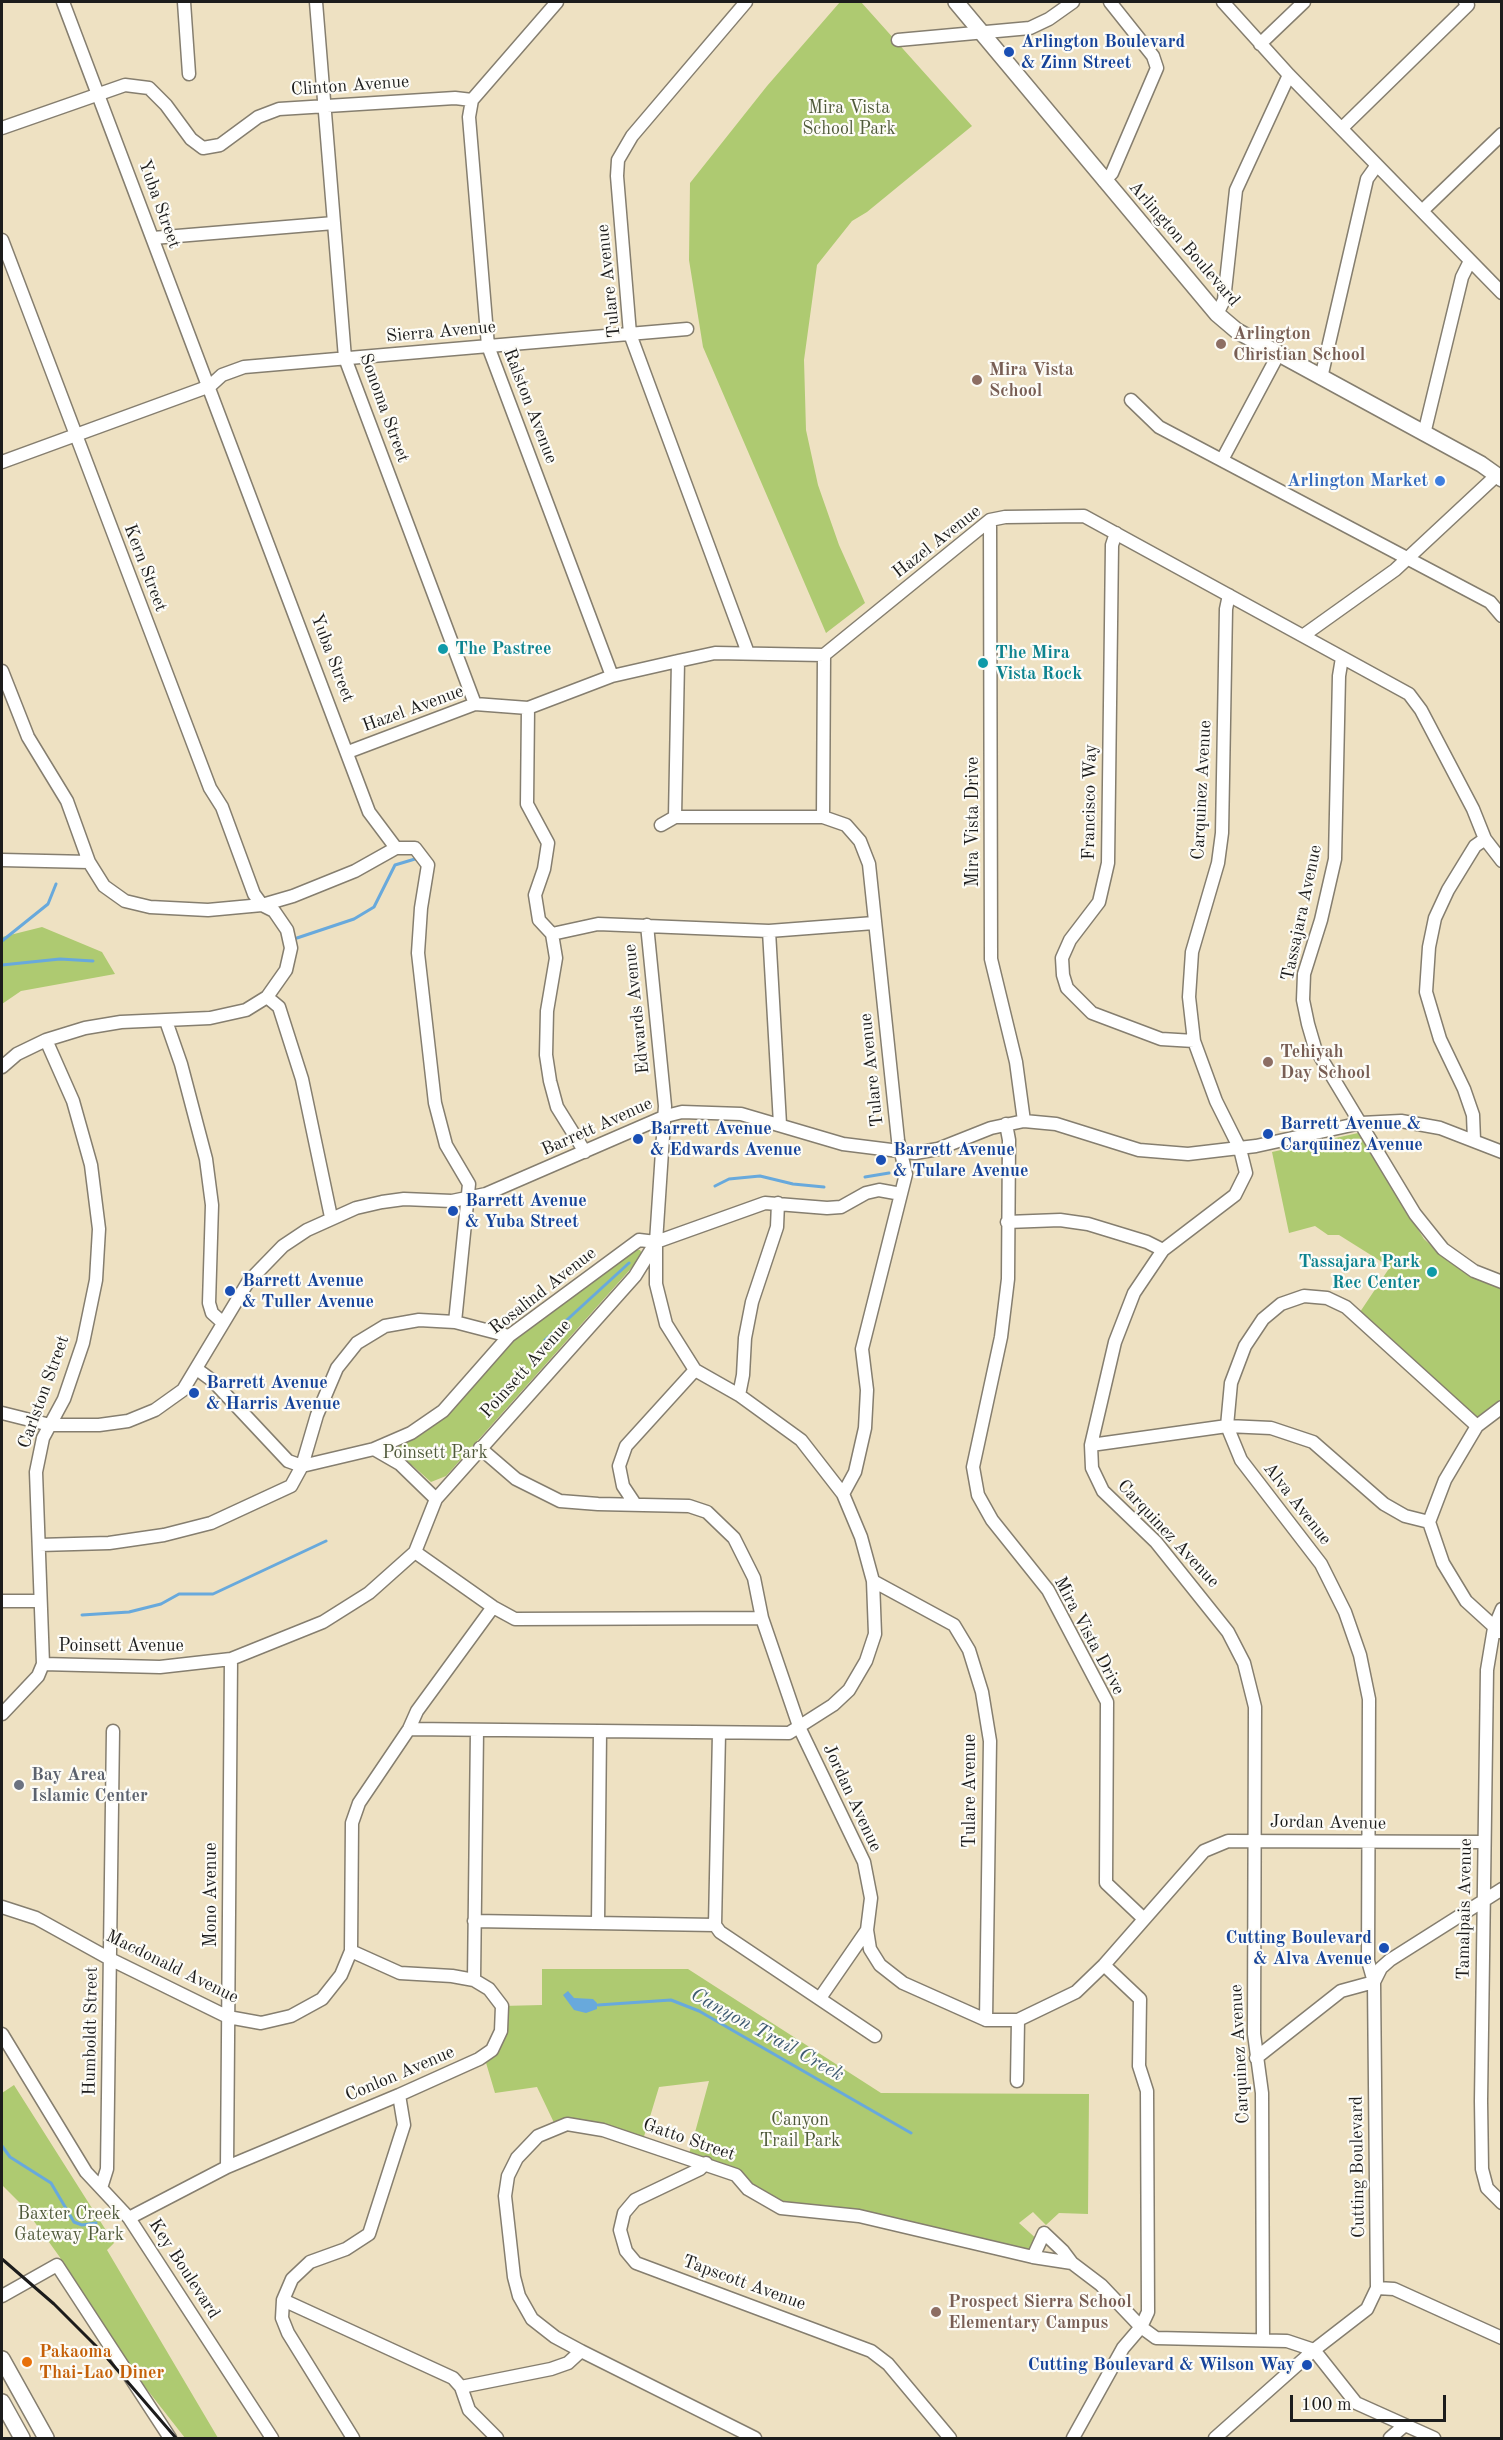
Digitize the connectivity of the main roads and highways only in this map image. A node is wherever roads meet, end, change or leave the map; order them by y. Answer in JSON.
{"nodes":[{"id":1,"x":956,"y":2,"type":"edge"},
{"id":2,"x":1499,"y":477,"type":"edge"},
{"id":3,"x":2,"y":2359,"type":"edge"},
{"id":4,"x":2,"y":2402,"type":"edge"},
{"id":5,"x":22,"y":2439,"type":"edge"},
{"id":6,"x":46,"y":2439,"type":"edge"}],
"edges":[{"from":1,"to":2,"type":"main road","name":"Arlington Boulevard"},
{"from":3,"to":6,"type":"main road"},
{"from":4,"to":5,"type":"main road"}]}
